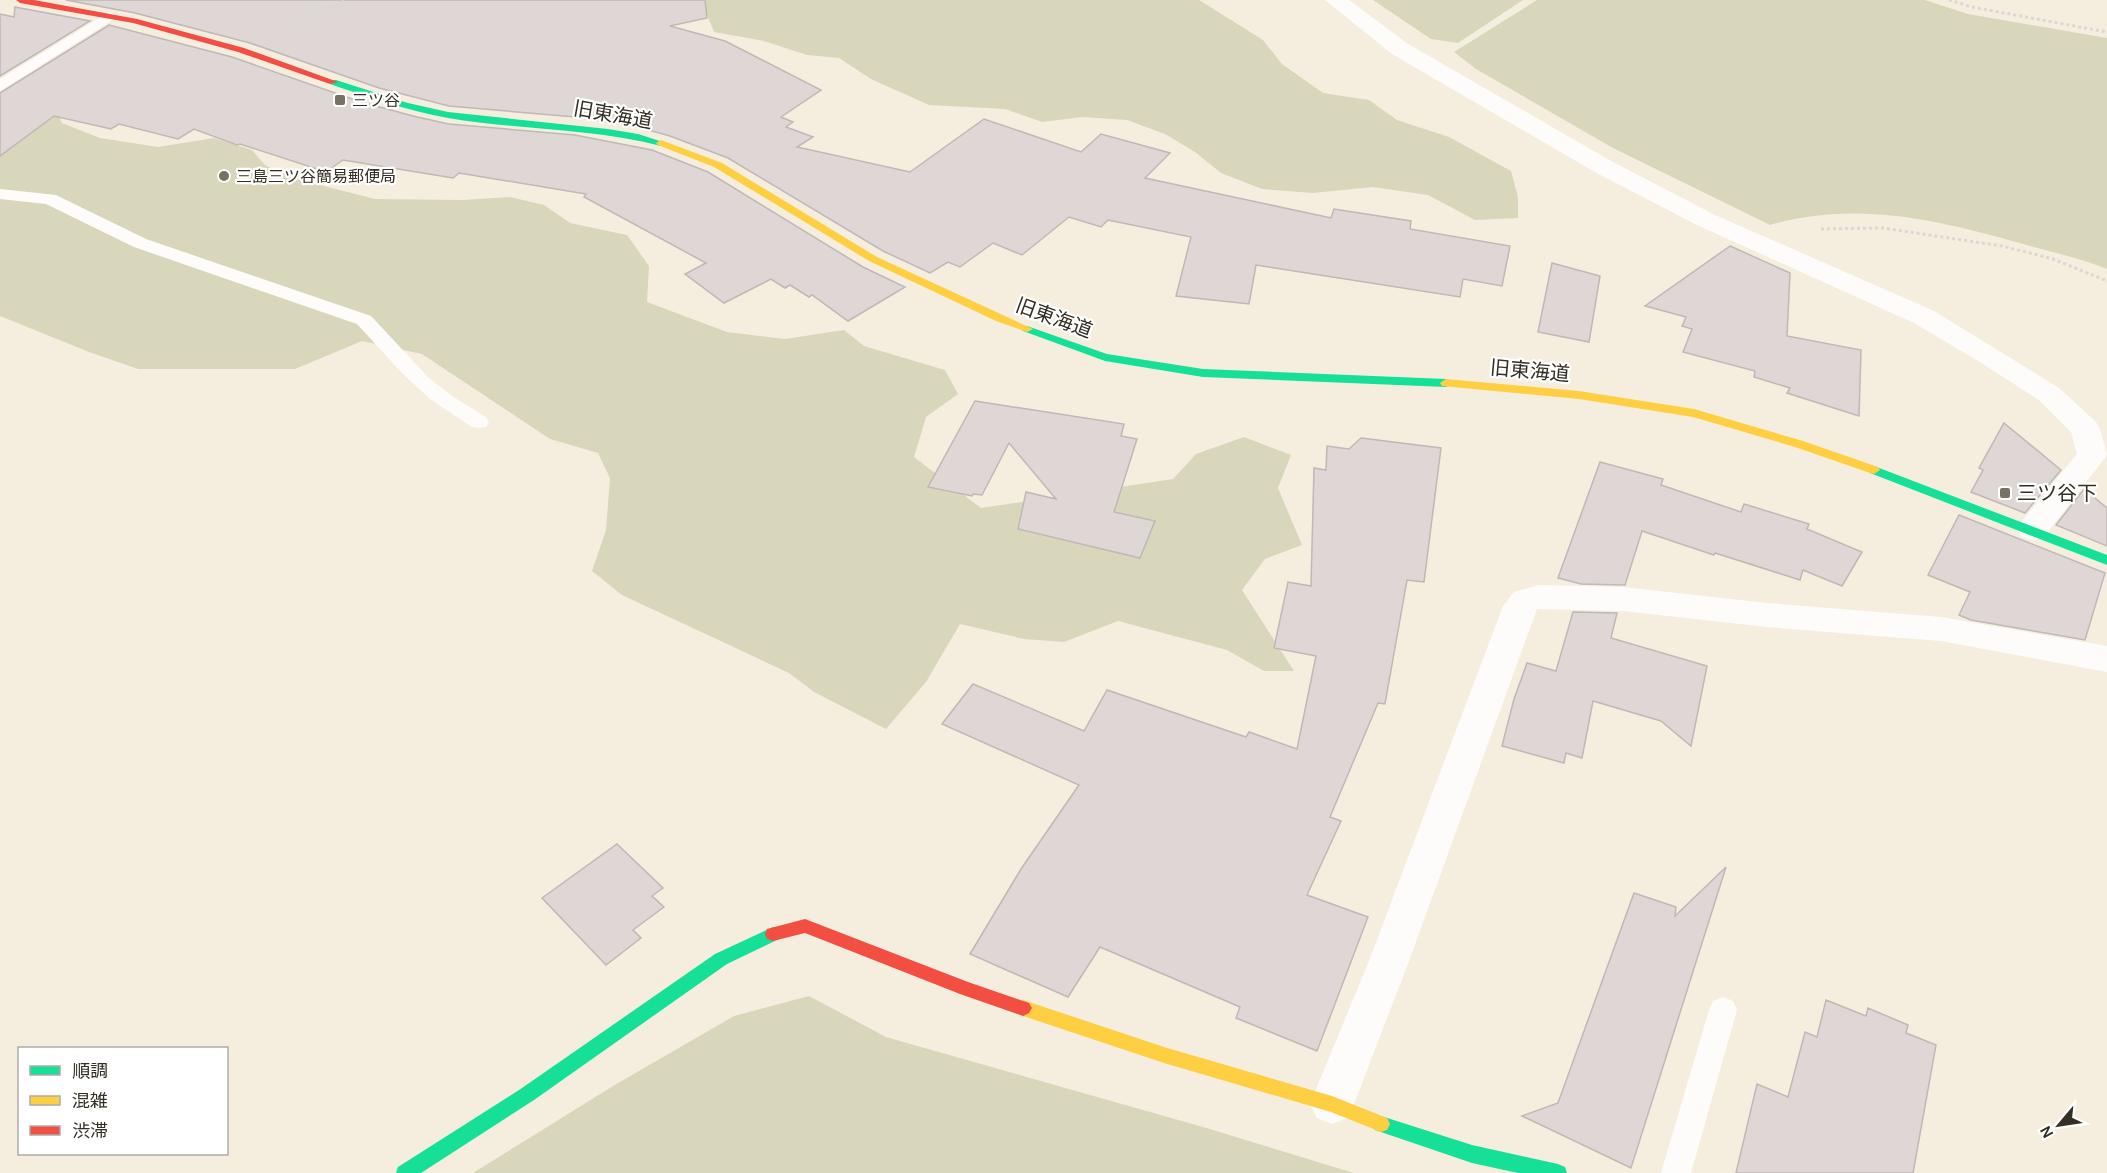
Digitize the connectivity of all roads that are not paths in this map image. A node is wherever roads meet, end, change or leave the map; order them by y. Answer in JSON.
{"nodes":[{"id":1,"x":20,"y":0,"type":"edge"},
{"id":2,"x":1335,"y":0,"type":"edge"},
{"id":3,"x":109,"y":16,"type":"junction"},
{"id":4,"x":0,"y":86,"type":"edge"},
{"id":5,"x":0,"y":194,"type":"edge"},
{"id":6,"x":479,"y":422,"type":"dead end"},
{"id":7,"x":2033,"y":529,"type":"junction"},
{"id":8,"x":2107,"y":560,"type":"edge"},
{"id":9,"x":2107,"y":659,"type":"edge"},
{"id":10,"x":1723,"y":1010,"type":"dead end"},
{"id":11,"x":1332,"y":1104,"type":"junction"},
{"id":12,"x":405,"y":1173,"type":"edge"},
{"id":13,"x":1558,"y":1173,"type":"edge"},
{"id":14,"x":1676,"y":1173,"type":"edge"}],
"edges":[{"from":1,"to":3,"type":"street","name":"旧東海道"},
{"from":2,"to":7,"type":"street"},
{"from":3,"to":4,"type":"lane"},
{"from":3,"to":7,"type":"street","name":"旧東海道"},
{"from":5,"to":6,"type":"lane"},
{"from":7,"to":8,"type":"street","name":"旧東海道"},
{"from":9,"to":11,"type":"street"},
{"from":10,"to":14,"type":"lane"},
{"from":11,"to":12,"type":"street"},
{"from":11,"to":13,"type":"street"}]}
